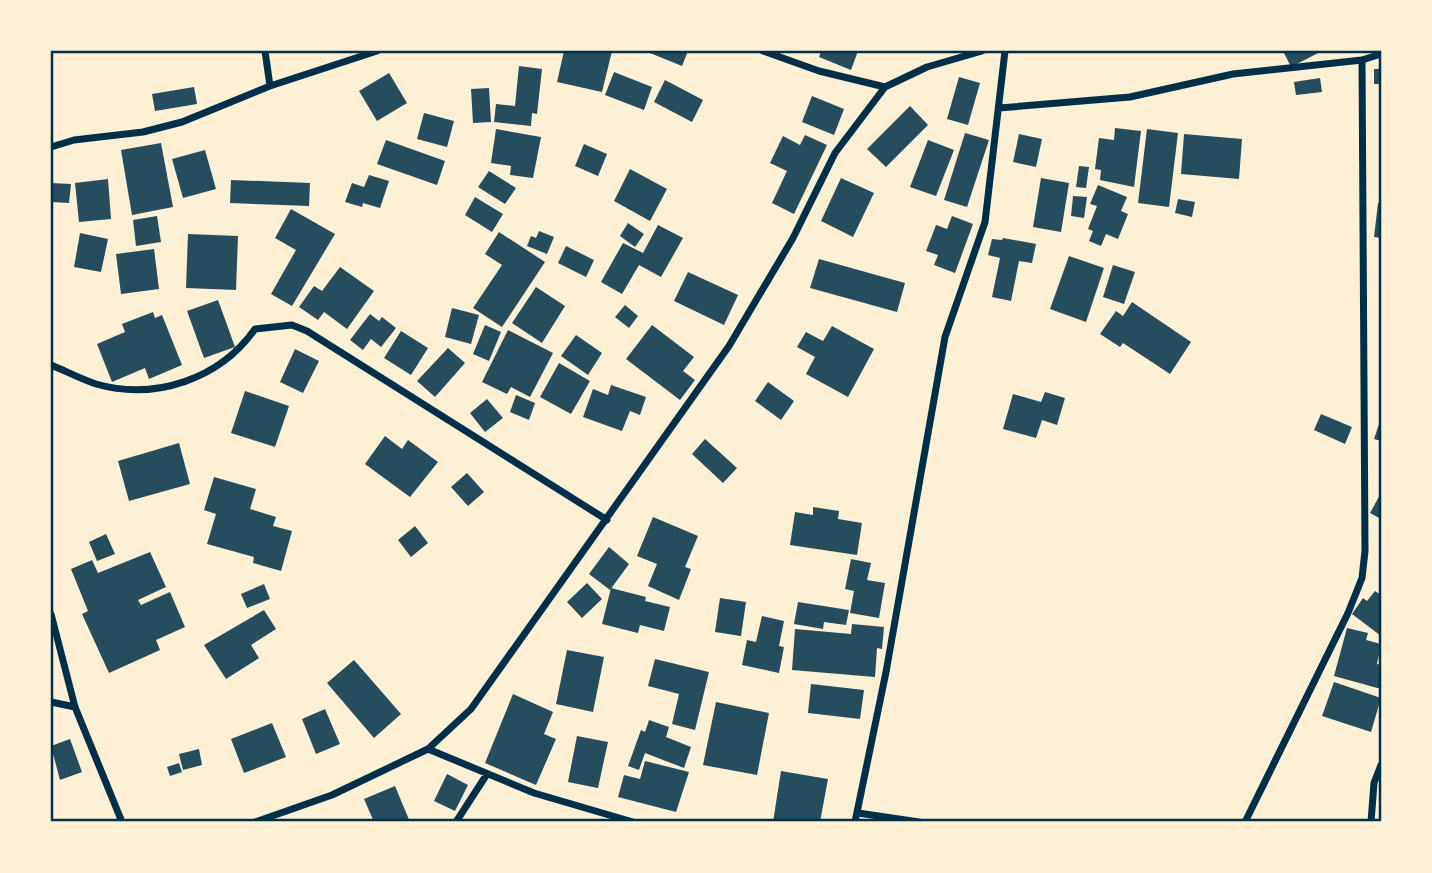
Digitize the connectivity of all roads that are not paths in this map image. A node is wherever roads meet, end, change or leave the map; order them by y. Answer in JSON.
{"nodes":[{"id":1,"x":265,"y":51,"type":"edge"},
{"id":2,"x":377,"y":51,"type":"edge"},
{"id":3,"x":763,"y":51,"type":"edge"},
{"id":4,"x":982,"y":51,"type":"edge"},
{"id":5,"x":1005,"y":51,"type":"edge"},
{"id":6,"x":1381,"y":54,"type":"edge"},
{"id":7,"x":1362,"y":60,"type":"junction"},
{"id":8,"x":270,"y":86,"type":"junction"},
{"id":9,"x":885,"y":87,"type":"junction"},
{"id":10,"x":999,"y":108,"type":"junction"},
{"id":11,"x":51,"y":147,"type":"edge"},
{"id":12,"x":51,"y":365,"type":"edge"},
{"id":13,"x":607,"y":520,"type":"junction"},
{"id":14,"x":51,"y":614,"type":"edge"},
{"id":15,"x":51,"y":702,"type":"edge"},
{"id":16,"x":75,"y":707,"type":"junction"},
{"id":17,"x":428,"y":750,"type":"junction"},
{"id":18,"x":1381,"y":765,"type":"edge"},
{"id":19,"x":486,"y":774,"type":"junction"},
{"id":20,"x":858,"y":813,"type":"junction"},
{"id":21,"x":122,"y":822,"type":"edge"},
{"id":22,"x":255,"y":822,"type":"edge"},
{"id":23,"x":456,"y":822,"type":"edge"},
{"id":24,"x":633,"y":822,"type":"edge"},
{"id":25,"x":855,"y":822,"type":"edge"},
{"id":26,"x":919,"y":822,"type":"edge"},
{"id":27,"x":1245,"y":822,"type":"edge"},
{"id":28,"x":1371,"y":822,"type":"edge"}],
"edges":[{"from":1,"to":8,"type":"street"},
{"from":2,"to":8,"type":"street"},
{"from":3,"to":9,"type":"street"},
{"from":4,"to":9,"type":"street"},
{"from":5,"to":10,"type":"street"},
{"from":6,"to":7,"type":"street"},
{"from":7,"to":10,"type":"street"},
{"from":7,"to":27,"type":"street"},
{"from":8,"to":11,"type":"street"},
{"from":9,"to":13,"type":"street"},
{"from":10,"to":20,"type":"street"},
{"from":12,"to":13,"type":"street"},
{"from":13,"to":17,"type":"street"},
{"from":14,"to":16,"type":"street"},
{"from":15,"to":16,"type":"street"},
{"from":16,"to":21,"type":"street"},
{"from":17,"to":19,"type":"street"},
{"from":17,"to":22,"type":"street"},
{"from":18,"to":28,"type":"street"},
{"from":19,"to":23,"type":"street"},
{"from":19,"to":24,"type":"street"},
{"from":20,"to":25,"type":"street"},
{"from":20,"to":26,"type":"street"}]}
